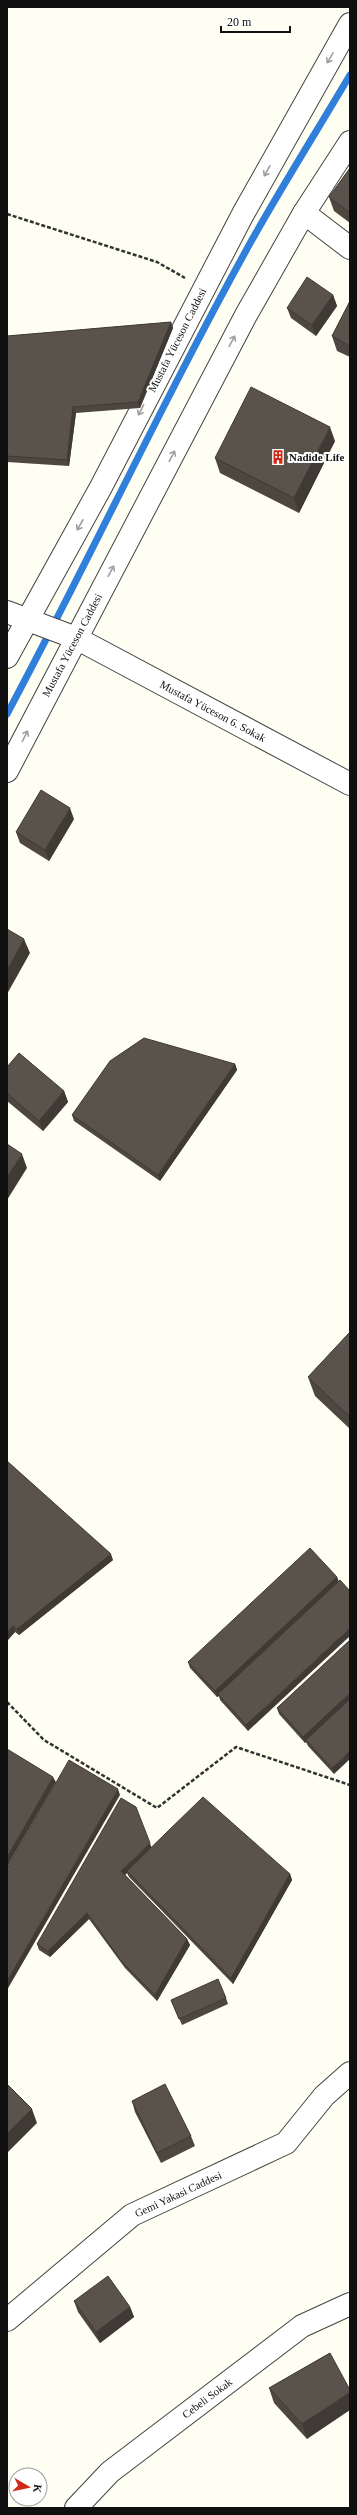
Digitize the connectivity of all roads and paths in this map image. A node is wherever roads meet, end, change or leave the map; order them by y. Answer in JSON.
{"nodes":[{"id":1,"x":350,"y":24,"type":"edge"},
{"id":2,"x":350,"y":142,"type":"edge"},
{"id":3,"x":304,"y":213,"type":"junction"},
{"id":4,"x":7,"y":214,"type":"edge"},
{"id":5,"x":350,"y":248,"type":"edge"},
{"id":6,"x":204,"y":288,"type":"junction"},
{"id":7,"x":26,"y":619,"type":"edge"},
{"id":8,"x":70,"y":635,"type":"junction"},
{"id":9,"x":7,"y":657,"type":"edge"},
{"id":10,"x":7,"y":771,"type":"edge"},
{"id":11,"x":350,"y":784,"type":"edge"},
{"id":12,"x":7,"y":1702,"type":"edge"},
{"id":13,"x":350,"y":1785,"type":"edge"},
{"id":14,"x":350,"y":2073,"type":"edge"},
{"id":15,"x":350,"y":2304,"type":"edge"},
{"id":16,"x":7,"y":2320,"type":"edge"},
{"id":17,"x":76,"y":2508,"type":"edge"}],
"edges":[{"from":1,"to":6,"type":"street","name":"Mustafa Yüceson Caddesi","one_way":true},
{"from":2,"to":3,"type":"street","name":"Mustafa Yüceson Caddesi"},
{"from":3,"to":5,"type":"street"},
{"from":8,"to":3,"type":"street","name":"Mustafa Yüceson Caddesi","one_way":true},
{"from":4,"to":6,"type":"path"},
{"from":6,"to":7,"type":"street","name":"Mustafa Yüceson Caddesi","one_way":true},
{"from":7,"to":8,"type":"street","name":"Mustafa Yüceson 6. Sokak"},
{"from":7,"to":9,"type":"street","name":"Mustafa Yüceson Caddesi"},
{"from":10,"to":8,"type":"street","name":"Mustafa Yüceson Caddesi","one_way":true},
{"from":8,"to":11,"type":"street","name":"Mustafa Yüceson 6. Sokak"},
{"from":12,"to":13,"type":"path"},
{"from":14,"to":16,"type":"street","name":"Gemi Yakasi Caddesi"},
{"from":15,"to":17,"type":"street","name":"Cebeli Sokak"}]}
